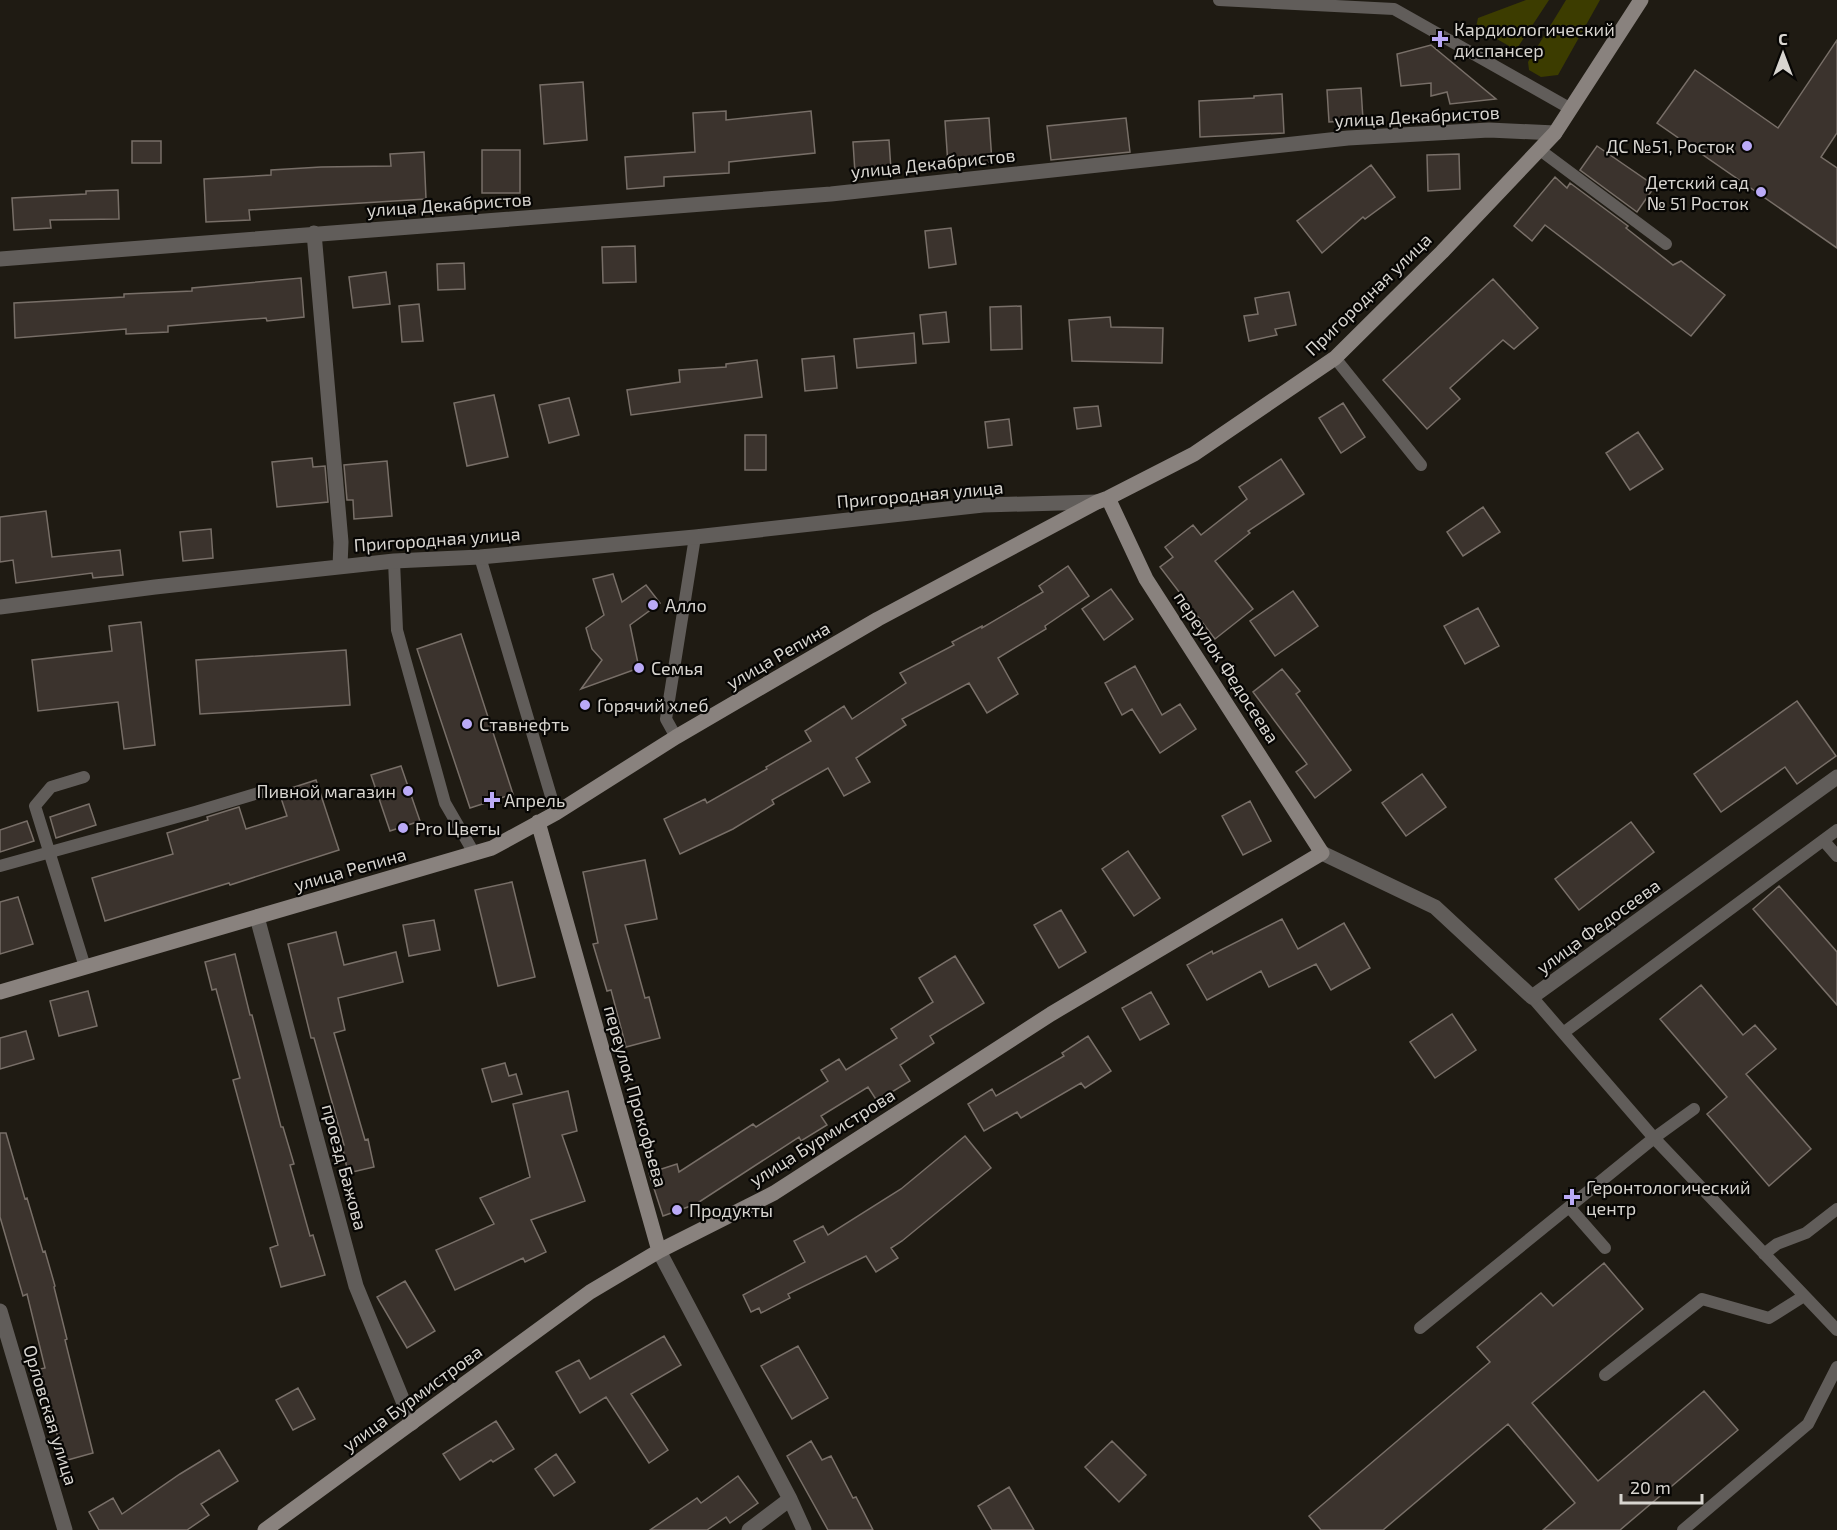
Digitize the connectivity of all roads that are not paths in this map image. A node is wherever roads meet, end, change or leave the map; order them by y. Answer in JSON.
{"nodes":[{"id":1,"x":1220,"y":0,"type":"edge"},
{"id":2,"x":1641,"y":0,"type":"edge"},
{"id":3,"x":1571,"y":109,"type":"junction"},
{"id":4,"x":1555,"y":133,"type":"junction"},
{"id":5,"x":1540,"y":150,"type":"junction"},
{"id":6,"x":314,"y":233,"type":"junction"},
{"id":7,"x":1666,"y":244,"type":"dead end"},
{"id":8,"x":0,"y":259,"type":"edge"},
{"id":9,"x":1335,"y":358,"type":"junction"},
{"id":10,"x":1421,"y":465,"type":"dead end"},
{"id":11,"x":1102,"y":500,"type":"junction"},
{"id":12,"x":695,"y":537,"type":"junction"},
{"id":13,"x":480,"y":557,"type":"junction"},
{"id":14,"x":394,"y":561,"type":"junction"},
{"id":15,"x":340,"y":566,"type":"junction"},
{"id":16,"x":0,"y":607,"type":"edge"},
{"id":17,"x":676,"y":737,"type":"junction"},
{"id":18,"x":84,"y":777,"type":"dead end"},
{"id":19,"x":1837,"y":777,"type":"edge"},
{"id":20,"x":264,"y":791,"type":"dead end"},
{"id":21,"x":556,"y":813,"type":"junction"},
{"id":22,"x":538,"y":822,"type":"junction"},
{"id":23,"x":1837,"y":830,"type":"edge"},
{"id":24,"x":1824,"y":841,"type":"junction"},
{"id":25,"x":49,"y":852,"type":"junction"},
{"id":26,"x":474,"y":853,"type":"junction"},
{"id":27,"x":1322,"y":853,"type":"junction"},
{"id":28,"x":1837,"y":856,"type":"edge"},
{"id":29,"x":0,"y":866,"type":"edge"},
{"id":30,"x":257,"y":917,"type":"junction"},
{"id":31,"x":86,"y":967,"type":"junction"},
{"id":32,"x":0,"y":992,"type":"edge"},
{"id":33,"x":1532,"y":997,"type":"junction"},
{"id":34,"x":1563,"y":1034,"type":"junction"},
{"id":35,"x":1694,"y":1109,"type":"dead end"},
{"id":36,"x":1654,"y":1138,"type":"junction"},
{"id":37,"x":1569,"y":1207,"type":"junction"},
{"id":38,"x":1837,"y":1209,"type":"edge"},
{"id":39,"x":1605,"y":1248,"type":"dead end"},
{"id":40,"x":659,"y":1251,"type":"junction"},
{"id":41,"x":1764,"y":1254,"type":"junction"},
{"id":42,"x":1804,"y":1296,"type":"junction"},
{"id":43,"x":0,"y":1311,"type":"edge"},
{"id":44,"x":1420,"y":1328,"type":"dead end"},
{"id":45,"x":1837,"y":1330,"type":"edge"},
{"id":46,"x":1837,"y":1367,"type":"edge"},
{"id":47,"x":1605,"y":1375,"type":"dead end"},
{"id":48,"x":412,"y":1423,"type":"junction"},
{"id":49,"x":790,"y":1499,"type":"junction"},
{"id":50,"x":65,"y":1530,"type":"edge"},
{"id":51,"x":265,"y":1530,"type":"edge"},
{"id":52,"x":749,"y":1530,"type":"edge"},
{"id":53,"x":804,"y":1530,"type":"edge"},
{"id":54,"x":1683,"y":1530,"type":"edge"}],
"edges":[{"from":1,"to":3,"type":"lane"},
{"from":2,"to":3,"type":"street","name":"Пригородная улица"},
{"from":3,"to":4,"type":"street","name":"Пригородная улица"},
{"from":4,"to":5,"type":"street","name":"Пригородная улица"},
{"from":4,"to":6,"type":"street","name":"улица Декабристов"},
{"from":5,"to":7,"type":"lane"},
{"from":5,"to":9,"type":"street","name":"Пригородная улица"},
{"from":6,"to":8,"type":"street","name":"улица Декабристов"},
{"from":6,"to":15,"type":"street"},
{"from":9,"to":10,"type":"lane"},
{"from":9,"to":11,"type":"street","name":"Пригородная улица"},
{"from":11,"to":12,"type":"street","name":"Пригородная улица"},
{"from":11,"to":17,"type":"street","name":"улица Репина"},
{"from":11,"to":27,"type":"street","name":"переулок Федосеева"},
{"from":12,"to":13,"type":"street","name":"Пригородная улица"},
{"from":12,"to":17,"type":"lane"},
{"from":13,"to":14,"type":"street","name":"Пригородная улица"},
{"from":13,"to":21,"type":"lane"},
{"from":14,"to":15,"type":"street","name":"Пригородная улица"},
{"from":14,"to":26,"type":"lane"},
{"from":15,"to":16,"type":"street","name":"Пригородная улица"},
{"from":17,"to":21,"type":"street","name":"улица Репина"},
{"from":18,"to":25,"type":"lane"},
{"from":19,"to":33,"type":"street","name":"улица Федосеева"},
{"from":20,"to":25,"type":"lane"},
{"from":21,"to":22,"type":"street","name":"улица Репина"},
{"from":22,"to":26,"type":"street","name":"улица Репина"},
{"from":22,"to":40,"type":"street","name":"переулок Прокофьева"},
{"from":23,"to":24,"type":"lane"},
{"from":24,"to":28,"type":"lane"},
{"from":24,"to":34,"type":"lane"},
{"from":25,"to":29,"type":"lane"},
{"from":25,"to":31,"type":"lane"},
{"from":26,"to":30,"type":"street","name":"улица Репина"},
{"from":27,"to":33,"type":"street","name":"улица Федосеева"},
{"from":27,"to":40,"type":"street","name":"улица Бурмистрова"},
{"from":30,"to":31,"type":"street","name":"улица Репина"},
{"from":30,"to":48,"type":"street","name":"проезд Бажова"},
{"from":31,"to":32,"type":"street","name":"улица Репина"},
{"from":33,"to":34,"type":"lane"},
{"from":34,"to":36,"type":"lane"},
{"from":35,"to":36,"type":"lane"},
{"from":36,"to":37,"type":"lane"},
{"from":36,"to":41,"type":"lane"},
{"from":37,"to":39,"type":"lane"},
{"from":37,"to":44,"type":"lane"},
{"from":38,"to":41,"type":"lane"},
{"from":40,"to":48,"type":"street","name":"улица Бурмистрова"},
{"from":40,"to":49,"type":"street","name":"переулок Прокофьева"},
{"from":41,"to":42,"type":"lane"},
{"from":42,"to":45,"type":"lane"},
{"from":42,"to":47,"type":"lane"},
{"from":43,"to":50,"type":"street","name":"Орловская улица"},
{"from":46,"to":54,"type":"lane"},
{"from":48,"to":51,"type":"street","name":"улица Бурмистрова"},
{"from":49,"to":52,"type":"street"},
{"from":49,"to":53,"type":"street","name":"переулок Прокофьева"}]}
